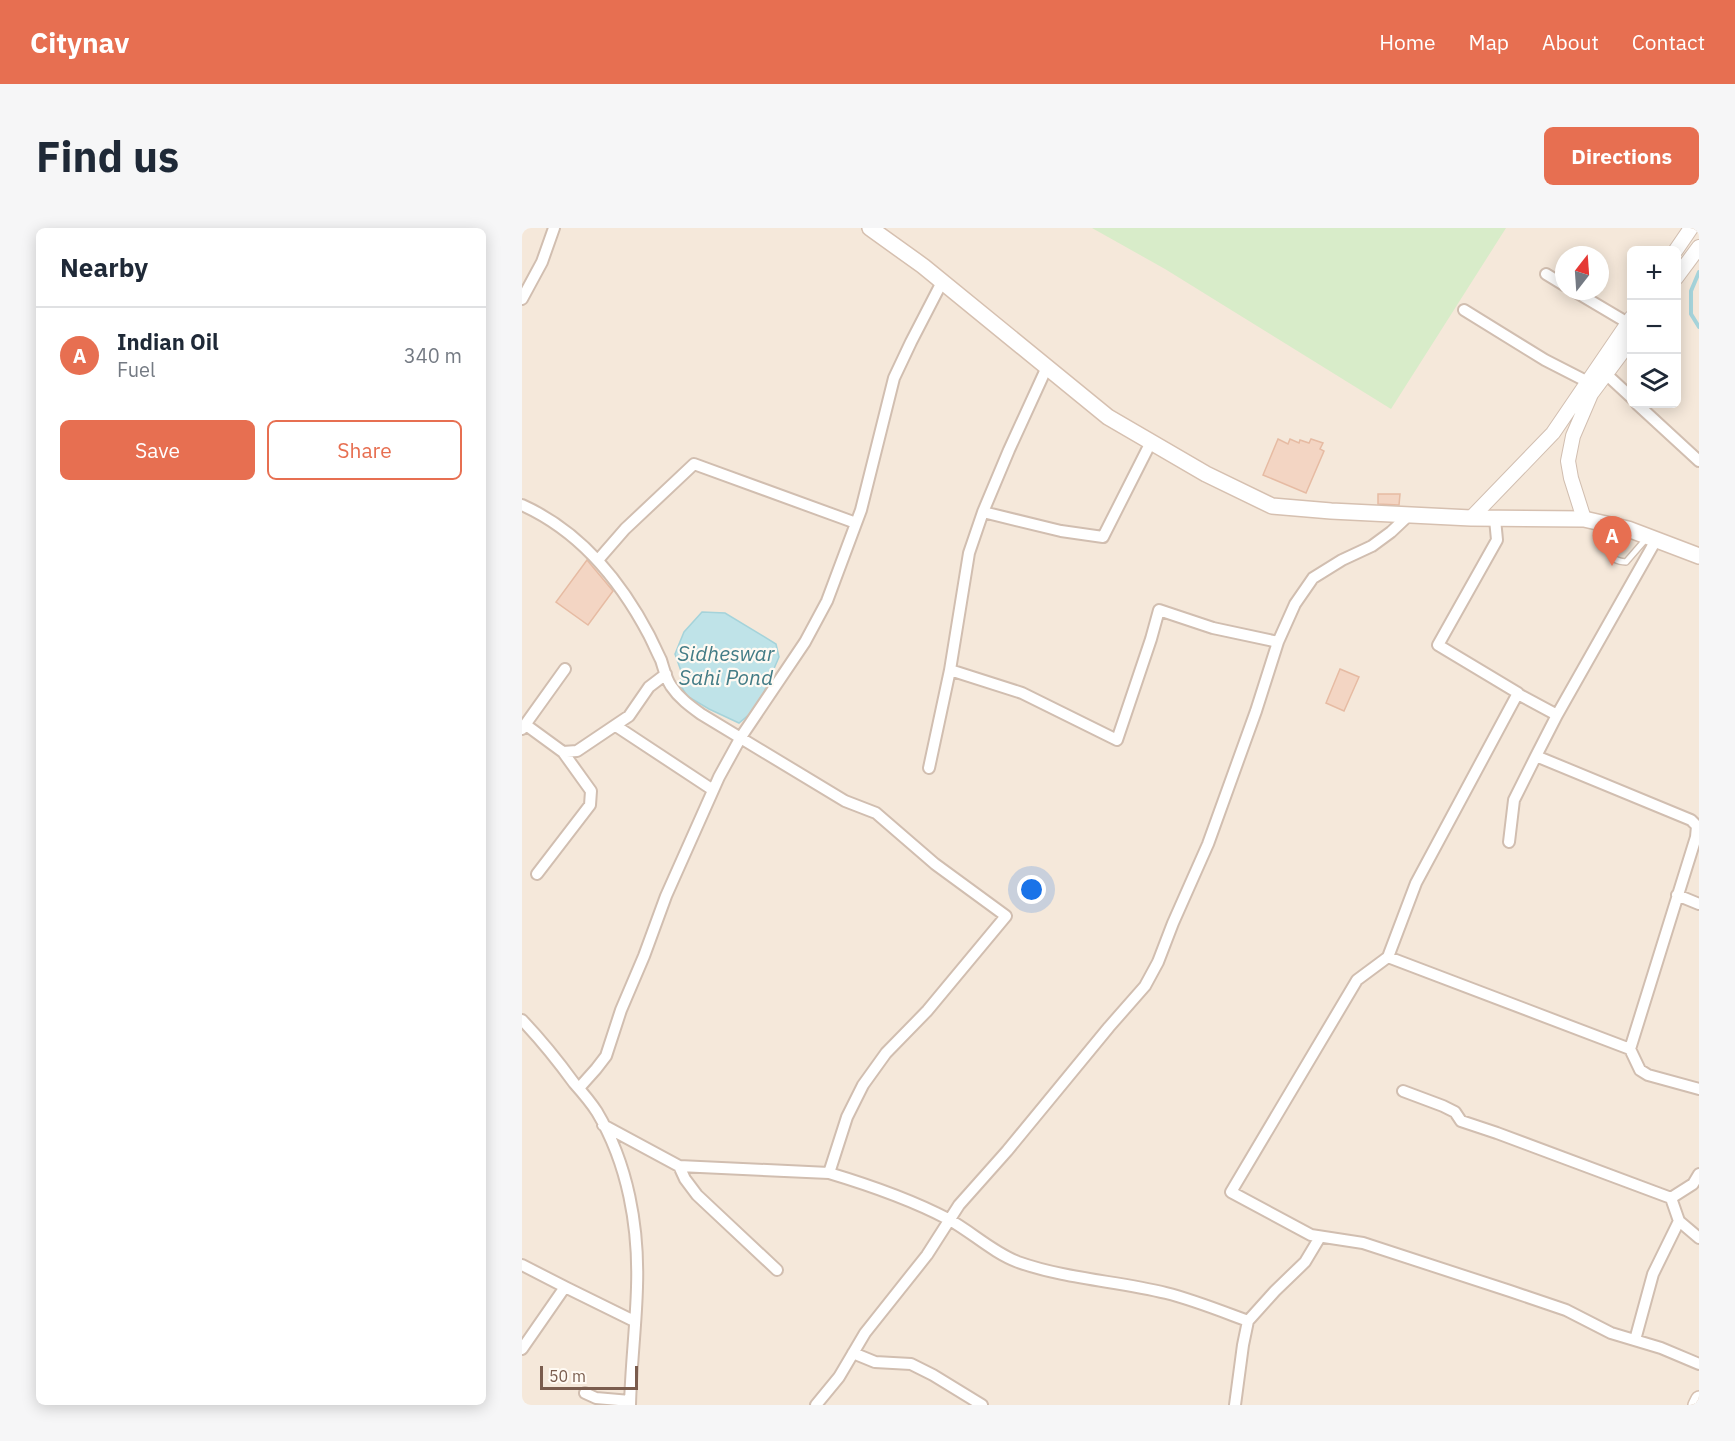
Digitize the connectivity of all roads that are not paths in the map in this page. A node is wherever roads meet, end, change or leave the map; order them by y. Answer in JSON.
{"nodes":[{"id":1,"x":554,"y":228,"type":"edge"},
{"id":2,"x":870,"y":228,"type":"edge"},
{"id":3,"x":1691,"y":228,"type":"edge"},
{"id":4,"x":1679,"y":246,"type":"edge"},
{"id":5,"x":1699,"y":247,"type":"edge"},
{"id":6,"x":1681,"y":272,"type":"edge"},
{"id":7,"x":1546,"y":274,"type":"dead end"},
{"id":8,"x":1555,"y":280,"type":"edge"},
{"id":9,"x":942,"y":282,"type":"junction"},
{"id":10,"x":522,"y":299,"type":"edge"},
{"id":11,"x":1591,"y":300,"type":"edge"},
{"id":12,"x":1464,"y":310,"type":"dead end"},
{"id":13,"x":1627,"y":318,"type":"edge"},
{"id":14,"x":1627,"y":324,"type":"edge"},
{"id":15,"x":1627,"y":346,"type":"edge"},
{"id":16,"x":1047,"y":367,"type":"junction"},
{"id":17,"x":1606,"y":374,"type":"junction"},
{"id":18,"x":1588,"y":382,"type":"junction"},
{"id":19,"x":1627,"y":393,"type":"edge"},
{"id":20,"x":1641,"y":408,"type":"edge"},
{"id":21,"x":1151,"y":442,"type":"junction"},
{"id":22,"x":1699,"y":461,"type":"edge"},
{"id":23,"x":522,"y":505,"type":"edge"},
{"id":24,"x":983,"y":512,"type":"junction"},
{"id":25,"x":1409,"y":515,"type":"junction"},
{"id":26,"x":1470,"y":518,"type":"junction"},
{"id":27,"x":1495,"y":519,"type":"junction"},
{"id":28,"x":1584,"y":519,"type":"junction"},
{"id":29,"x":856,"y":523,"type":"junction"},
{"id":30,"x":1612,"y":526,"type":"junction"},
{"id":31,"x":1652,"y":538,"type":"junction"},
{"id":32,"x":1699,"y":556,"type":"edge"},
{"id":33,"x":598,"y":560,"type":"junction"},
{"id":34,"x":1278,"y":642,"type":"junction"},
{"id":35,"x":565,"y":669,"type":"dead end"},
{"id":36,"x":950,"y":670,"type":"junction"},
{"id":37,"x":666,"y":674,"type":"junction"},
{"id":38,"x":1518,"y":694,"type":"junction"},
{"id":39,"x":1557,"y":715,"type":"junction"},
{"id":40,"x":616,"y":726,"type":"junction"},
{"id":41,"x":524,"y":727,"type":"edge"},
{"id":42,"x":741,"y":737,"type":"junction"},
{"id":43,"x":563,"y":752,"type":"junction"},
{"id":44,"x":1536,"y":756,"type":"junction"},
{"id":45,"x":929,"y":768,"type":"dead end"},
{"id":46,"x":713,"y":790,"type":"junction"},
{"id":47,"x":1509,"y":843,"type":"dead end"},
{"id":48,"x":537,"y":874,"type":"dead end"},
{"id":49,"x":1677,"y":895,"type":"junction"},
{"id":50,"x":1699,"y":904,"type":"edge"},
{"id":51,"x":1388,"y":957,"type":"junction"},
{"id":52,"x":522,"y":1020,"type":"edge"},
{"id":53,"x":1630,"y":1049,"type":"junction"},
{"id":54,"x":579,"y":1088,"type":"junction"},
{"id":55,"x":1699,"y":1089,"type":"edge"},
{"id":56,"x":1403,"y":1091,"type":"dead end"},
{"id":57,"x":603,"y":1125,"type":"junction"},
{"id":58,"x":679,"y":1166,"type":"junction"},
{"id":59,"x":829,"y":1173,"type":"junction"},
{"id":60,"x":1699,"y":1173,"type":"edge"},
{"id":61,"x":1671,"y":1198,"type":"junction"},
{"id":62,"x":950,"y":1220,"type":"junction"},
{"id":63,"x":1679,"y":1221,"type":"junction"},
{"id":64,"x":1320,"y":1237,"type":"junction"},
{"id":65,"x":1699,"y":1238,"type":"edge"},
{"id":66,"x":522,"y":1265,"type":"edge"},
{"id":67,"x":777,"y":1270,"type":"dead end"},
{"id":68,"x":565,"y":1287,"type":"junction"},
{"id":69,"x":634,"y":1321,"type":"junction"},
{"id":70,"x":1248,"y":1322,"type":"junction"},
{"id":71,"x":1635,"y":1340,"type":"junction"},
{"id":72,"x":522,"y":1349,"type":"edge"},
{"id":73,"x":853,"y":1353,"type":"junction"},
{"id":74,"x":1699,"y":1364,"type":"edge"},
{"id":75,"x":585,"y":1393,"type":"dead end"},
{"id":76,"x":1699,"y":1399,"type":"edge"},
{"id":77,"x":630,"y":1403,"type":"edge"},
{"id":78,"x":816,"y":1405,"type":"edge"},
{"id":79,"x":982,"y":1405,"type":"edge"},
{"id":80,"x":1235,"y":1405,"type":"edge"},
{"id":81,"x":1696,"y":1405,"type":"edge"}],
"edges":[{"from":1,"to":10,"type":"street"},
{"from":2,"to":9,"type":"main road"},
{"from":3,"to":4,"type":"street"},
{"from":5,"to":6,"type":"street"},
{"from":7,"to":8,"type":"street"},
{"from":9,"to":16,"type":"main road"},
{"from":9,"to":29,"type":"street"},
{"from":11,"to":13,"type":"street"},
{"from":12,"to":18,"type":"street"},
{"from":14,"to":18,"type":"street"},
{"from":15,"to":17,"type":"street"},
{"from":16,"to":21,"type":"main road"},
{"from":16,"to":24,"type":"street"},
{"from":17,"to":19,"type":"street"},
{"from":17,"to":28,"type":"street"},
{"from":18,"to":26,"type":"street"},
{"from":20,"to":22,"type":"street"},
{"from":21,"to":24,"type":"street"},
{"from":21,"to":25,"type":"main road"},
{"from":23,"to":33,"type":"street"},
{"from":24,"to":36,"type":"street"},
{"from":25,"to":26,"type":"main road"},
{"from":25,"to":34,"type":"street"},
{"from":26,"to":27,"type":"main road"},
{"from":27,"to":28,"type":"main road"},
{"from":27,"to":38,"type":"street"},
{"from":28,"to":30,"type":"main road"},
{"from":29,"to":33,"type":"street"},
{"from":29,"to":42,"type":"street"},
{"from":30,"to":31,"type":"main road"},
{"from":30,"to":31,"type":"lane"},
{"from":31,"to":32,"type":"main road"},
{"from":31,"to":39,"type":"street"},
{"from":33,"to":37,"type":"street"},
{"from":34,"to":36,"type":"street"},
{"from":34,"to":62,"type":"street"},
{"from":35,"to":41,"type":"street"},
{"from":36,"to":45,"type":"street"},
{"from":37,"to":40,"type":"street"},
{"from":37,"to":42,"type":"street"},
{"from":38,"to":39,"type":"street"},
{"from":38,"to":51,"type":"street"},
{"from":39,"to":44,"type":"street"},
{"from":40,"to":43,"type":"street"},
{"from":40,"to":46,"type":"street"},
{"from":41,"to":43,"type":"street"},
{"from":42,"to":46,"type":"street"},
{"from":42,"to":59,"type":"street"},
{"from":43,"to":48,"type":"street"},
{"from":44,"to":47,"type":"street"},
{"from":44,"to":49,"type":"street"},
{"from":46,"to":54,"type":"street"},
{"from":49,"to":50,"type":"street"},
{"from":49,"to":53,"type":"street"},
{"from":51,"to":53,"type":"street"},
{"from":51,"to":64,"type":"street"},
{"from":52,"to":54,"type":"street"},
{"from":53,"to":55,"type":"street"},
{"from":54,"to":57,"type":"street"},
{"from":56,"to":61,"type":"street"},
{"from":57,"to":58,"type":"street"},
{"from":57,"to":69,"type":"street"},
{"from":58,"to":59,"type":"street"},
{"from":58,"to":67,"type":"street"},
{"from":59,"to":62,"type":"street"},
{"from":60,"to":61,"type":"street"},
{"from":61,"to":63,"type":"street"},
{"from":62,"to":70,"type":"street"},
{"from":62,"to":73,"type":"street"},
{"from":63,"to":65,"type":"street"},
{"from":63,"to":71,"type":"street"},
{"from":64,"to":70,"type":"street"},
{"from":64,"to":71,"type":"street"},
{"from":66,"to":68,"type":"street"},
{"from":68,"to":69,"type":"street"},
{"from":68,"to":72,"type":"street"},
{"from":69,"to":77,"type":"street"},
{"from":70,"to":80,"type":"street"},
{"from":71,"to":74,"type":"street"},
{"from":73,"to":78,"type":"street"},
{"from":73,"to":79,"type":"street"},
{"from":75,"to":77,"type":"street"},
{"from":76,"to":81,"type":"main road"}]}
